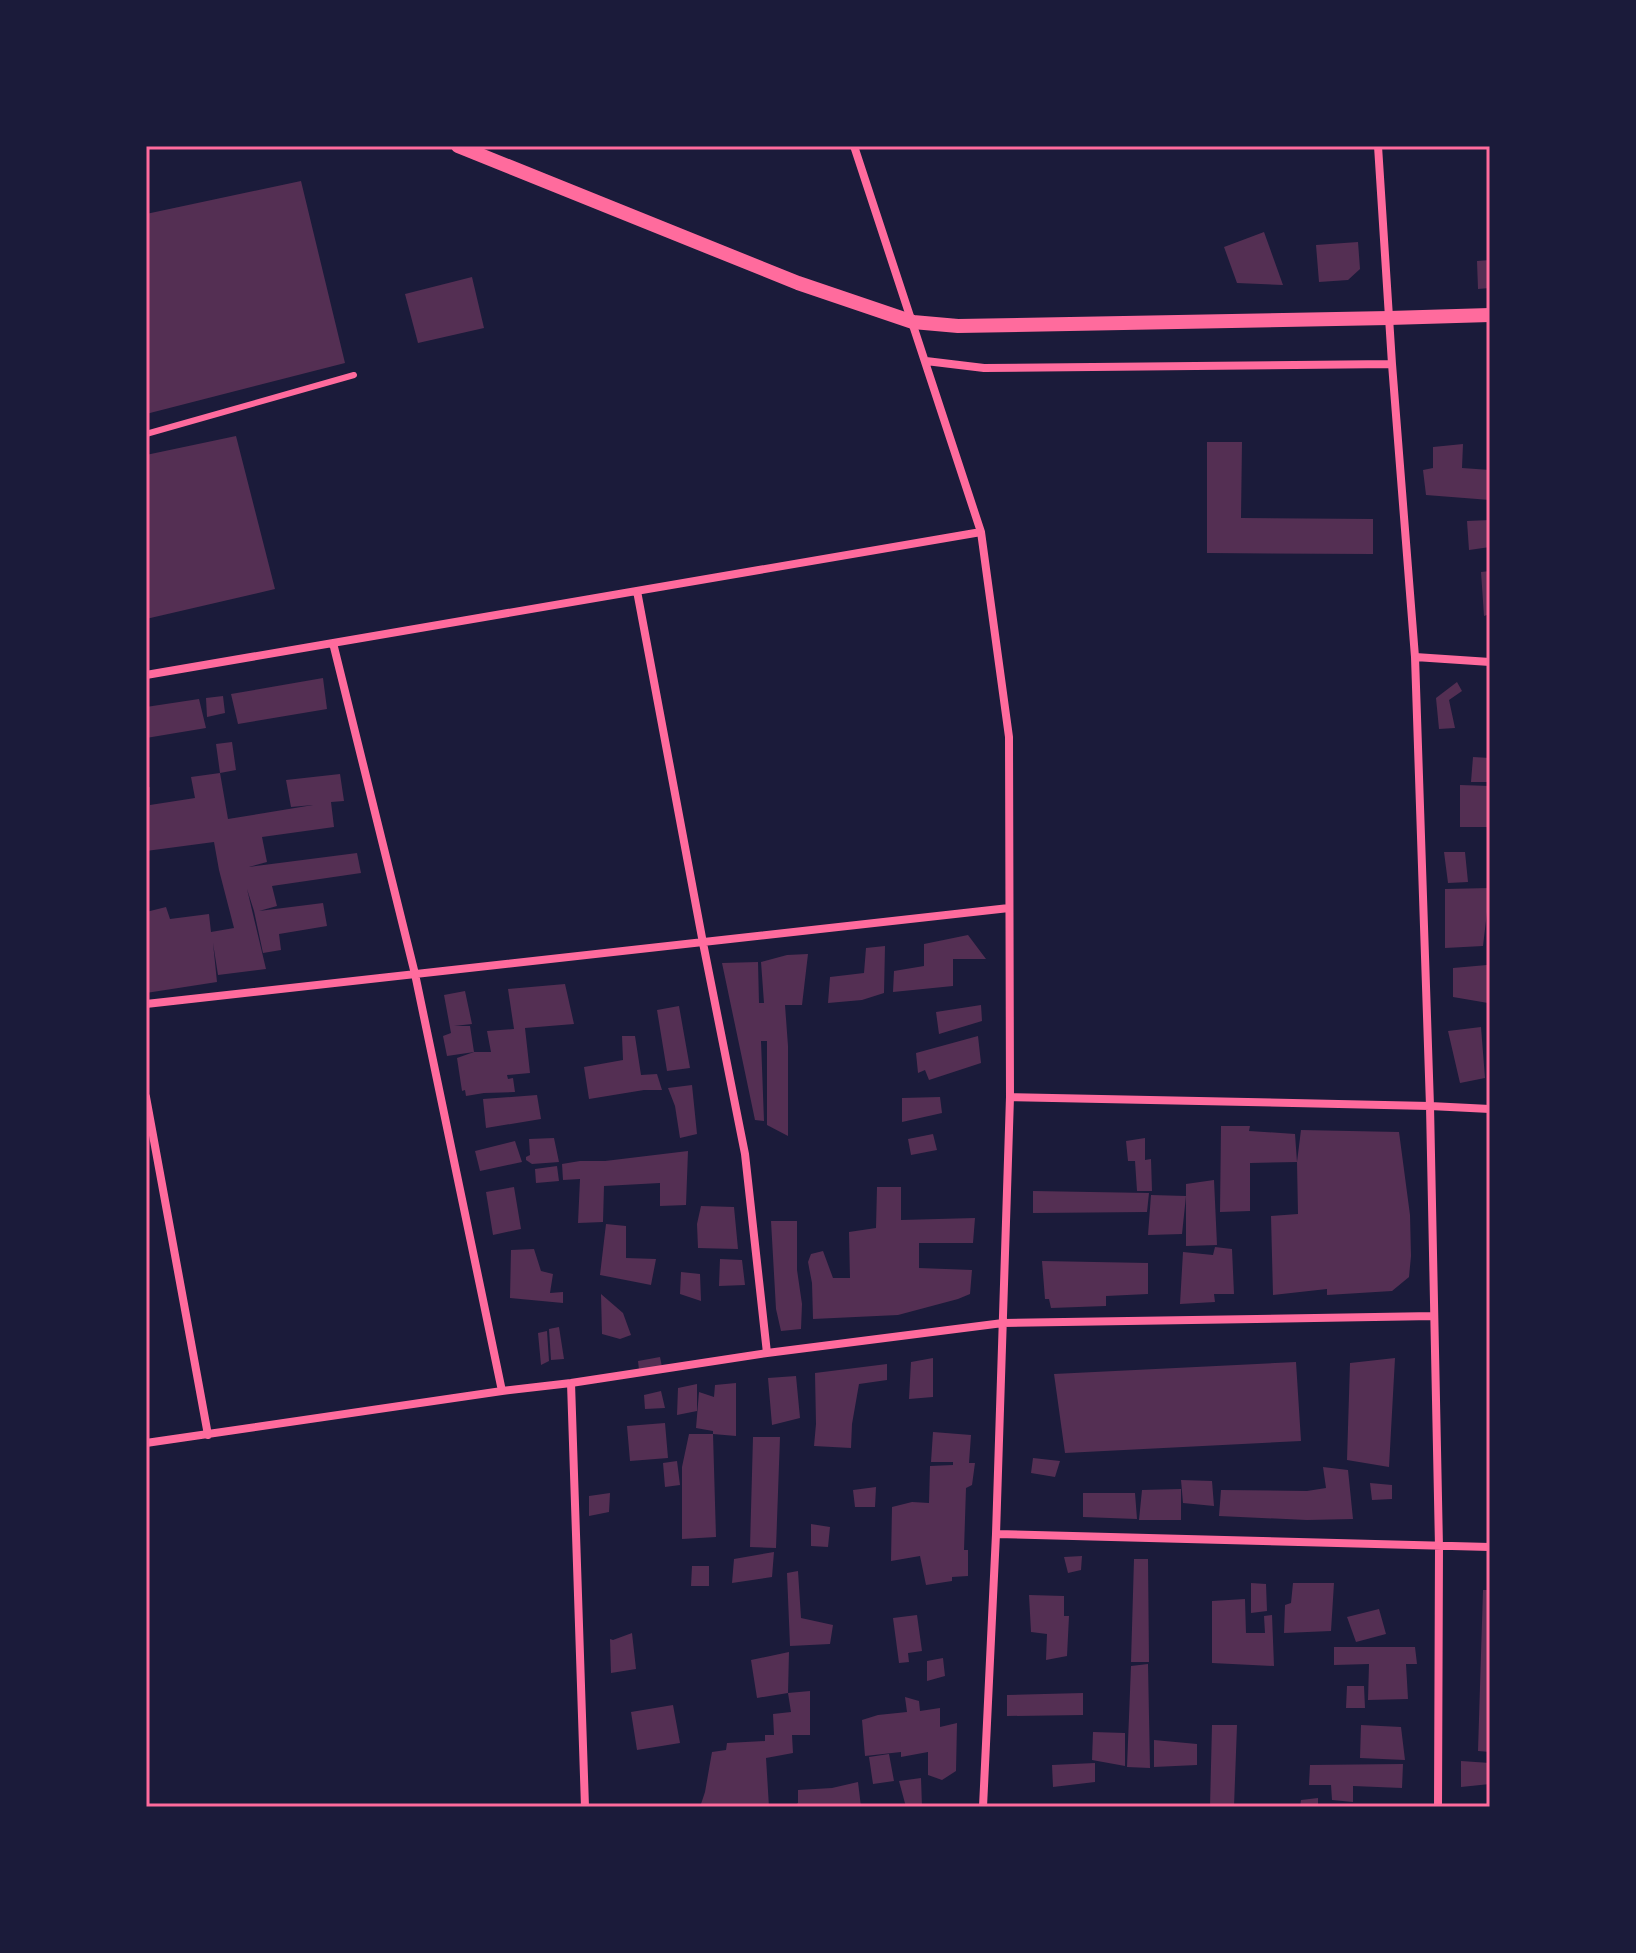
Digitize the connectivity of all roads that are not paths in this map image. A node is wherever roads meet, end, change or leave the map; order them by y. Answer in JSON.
{"nodes":[{"id":1,"x":458,"y":146,"type":"edge"},
{"id":2,"x":854,"y":146,"type":"edge"},
{"id":3,"x":1378,"y":146,"type":"edge"},
{"id":4,"x":1490,"y":315,"type":"edge"},
{"id":5,"x":1389,"y":318,"type":"junction"},
{"id":6,"x":913,"y":322,"type":"junction"},
{"id":7,"x":926,"y":361,"type":"junction"},
{"id":8,"x":1392,"y":364,"type":"junction"},
{"id":9,"x":354,"y":375,"type":"dead end"},
{"id":10,"x":146,"y":434,"type":"edge"},
{"id":11,"x":981,"y":532,"type":"junction"},
{"id":12,"x":637,"y":591,"type":"junction"},
{"id":13,"x":333,"y":643,"type":"junction"},
{"id":14,"x":1415,"y":657,"type":"junction"},
{"id":15,"x":1490,"y":662,"type":"edge"},
{"id":16,"x":146,"y":675,"type":"edge"},
{"id":17,"x":1009,"y":908,"type":"junction"},
{"id":18,"x":703,"y":943,"type":"junction"},
{"id":19,"x":415,"y":974,"type":"junction"},
{"id":20,"x":146,"y":1004,"type":"edge"},
{"id":21,"x":146,"y":1097,"type":"edge"},
{"id":22,"x":1010,"y":1097,"type":"junction"},
{"id":23,"x":1430,"y":1106,"type":"junction"},
{"id":24,"x":1490,"y":1109,"type":"edge"},
{"id":25,"x":1434,"y":1316,"type":"junction"},
{"id":26,"x":1003,"y":1323,"type":"junction"},
{"id":27,"x":767,"y":1353,"type":"junction"},
{"id":28,"x":571,"y":1383,"type":"junction"},
{"id":29,"x":502,"y":1391,"type":"junction"},
{"id":30,"x":208,"y":1435,"type":"junction"},
{"id":31,"x":146,"y":1443,"type":"edge"},
{"id":32,"x":996,"y":1534,"type":"junction"},
{"id":33,"x":1439,"y":1547,"type":"junction"},
{"id":34,"x":1490,"y":1547,"type":"edge"},
{"id":35,"x":585,"y":1807,"type":"edge"},
{"id":36,"x":983,"y":1807,"type":"edge"},
{"id":37,"x":1438,"y":1807,"type":"edge"}],
"edges":[{"from":1,"to":6,"type":"street"},
{"from":2,"to":6,"type":"street"},
{"from":3,"to":5,"type":"street"},
{"from":4,"to":5,"type":"street"},
{"from":5,"to":6,"type":"street"},
{"from":5,"to":8,"type":"street"},
{"from":6,"to":7,"type":"street"},
{"from":7,"to":8,"type":"street"},
{"from":7,"to":11,"type":"street"},
{"from":8,"to":14,"type":"street"},
{"from":9,"to":10,"type":"lane"},
{"from":11,"to":12,"type":"street"},
{"from":11,"to":17,"type":"street"},
{"from":12,"to":13,"type":"street"},
{"from":12,"to":18,"type":"street"},
{"from":13,"to":16,"type":"street"},
{"from":13,"to":19,"type":"street"},
{"from":14,"to":15,"type":"street"},
{"from":14,"to":23,"type":"street"},
{"from":17,"to":18,"type":"street"},
{"from":17,"to":22,"type":"street"},
{"from":18,"to":19,"type":"street"},
{"from":18,"to":27,"type":"street"},
{"from":19,"to":20,"type":"street"},
{"from":19,"to":29,"type":"street"},
{"from":21,"to":30,"type":"street"},
{"from":22,"to":23,"type":"street"},
{"from":22,"to":26,"type":"street"},
{"from":23,"to":24,"type":"street"},
{"from":23,"to":25,"type":"street"},
{"from":25,"to":26,"type":"street"},
{"from":25,"to":33,"type":"street"},
{"from":26,"to":27,"type":"street"},
{"from":26,"to":32,"type":"street"},
{"from":27,"to":28,"type":"street"},
{"from":28,"to":29,"type":"street"},
{"from":28,"to":35,"type":"street"},
{"from":29,"to":30,"type":"street"},
{"from":30,"to":31,"type":"street"},
{"from":32,"to":33,"type":"street"},
{"from":32,"to":36,"type":"street"},
{"from":33,"to":34,"type":"street"},
{"from":33,"to":37,"type":"street"}]}
